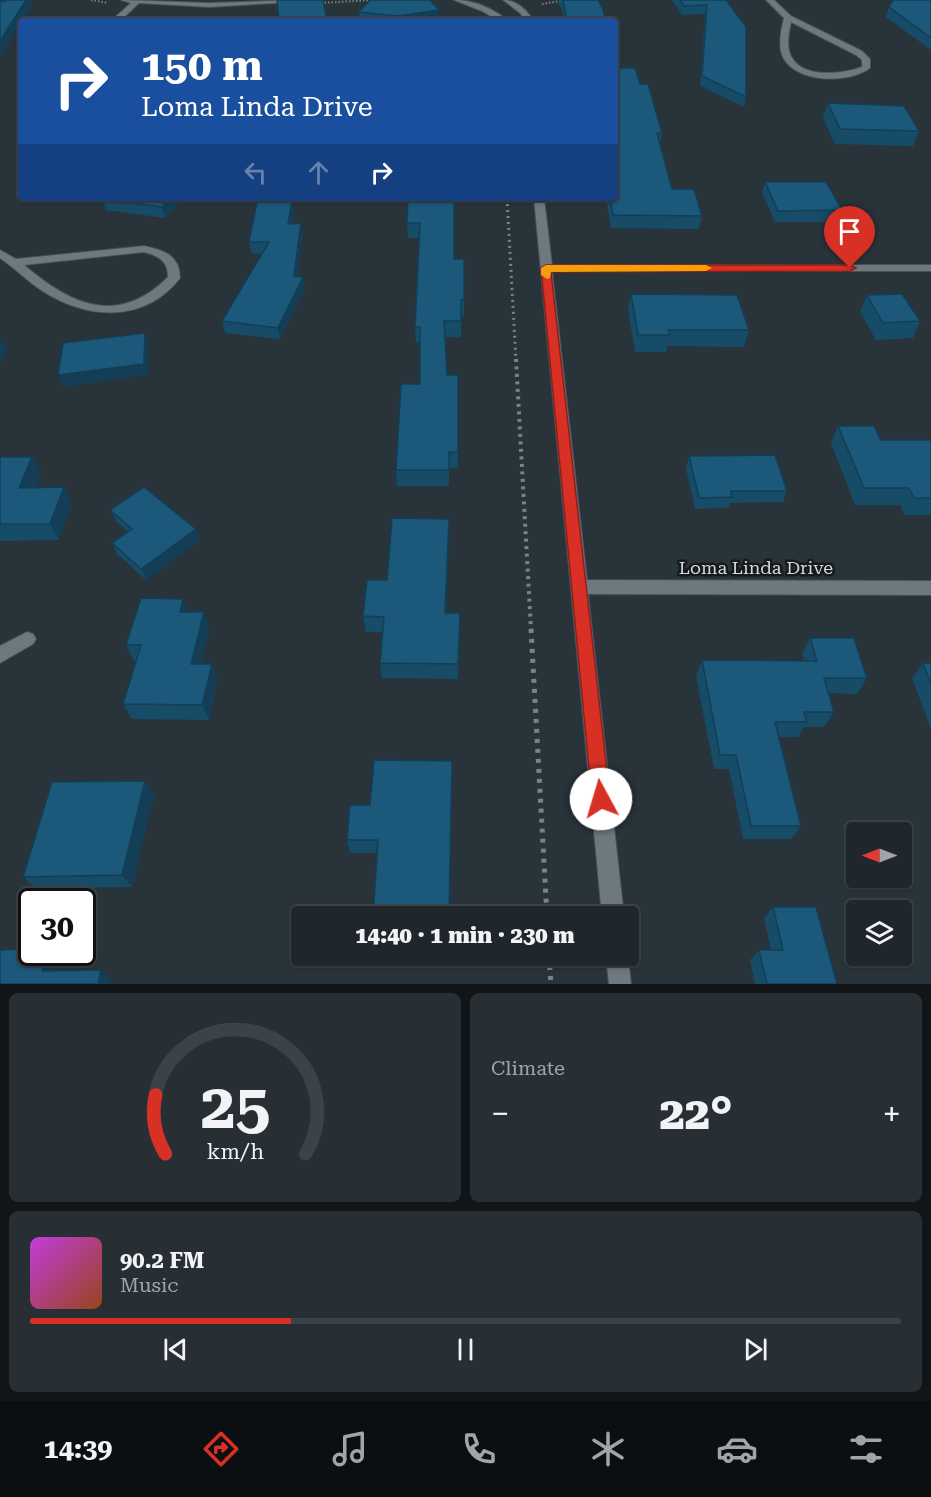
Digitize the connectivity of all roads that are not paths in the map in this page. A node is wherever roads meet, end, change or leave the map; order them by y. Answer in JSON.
{"nodes":[{"id":1,"x":125,"y":0,"type":"edge"},
{"id":2,"x":294,"y":0,"type":"edge"},
{"id":3,"x":458,"y":0,"type":"edge"},
{"id":4,"x":507,"y":0,"type":"edge"},
{"id":5,"x":770,"y":0,"type":"edge"},
{"id":6,"x":138,"y":1,"type":"edge"},
{"id":7,"x":118,"y":18,"type":"edge"},
{"id":8,"x":499,"y":18,"type":"edge"},
{"id":9,"x":528,"y":18,"type":"edge"},
{"id":10,"x":788,"y":18,"type":"junction"},
{"id":11,"x":539,"y":201,"type":"edge"},
{"id":12,"x":0,"y":253,"type":"edge"},
{"id":13,"x":16,"y":262,"type":"junction"},
{"id":14,"x":546,"y":268,"type":"junction"},
{"id":15,"x":931,"y":268,"type":"edge"},
{"id":16,"x":580,"y":587,"type":"junction"},
{"id":17,"x":931,"y":588,"type":"edge"},
{"id":18,"x":27,"y":639,"type":"dead end"},
{"id":19,"x":0,"y":655,"type":"edge"},
{"id":20,"x":612,"y":906,"type":"edge"},
{"id":21,"x":618,"y":966,"type":"edge"},
{"id":22,"x":620,"y":984,"type":"edge"}],
"edges":[{"from":1,"to":6,"type":"street"},
{"from":2,"to":6,"type":"street"},
{"from":3,"to":8,"type":"street"},
{"from":4,"to":9,"type":"street"},
{"from":5,"to":10,"type":"street"},
{"from":6,"to":7,"type":"street"},
{"from":10,"to":10,"type":"street"},
{"from":11,"to":14,"type":"street"},
{"from":12,"to":13,"type":"street"},
{"from":13,"to":13,"type":"street"},
{"from":14,"to":15,"type":"street"},
{"from":14,"to":16,"type":"street"},
{"from":16,"to":17,"type":"street","name":"Loma Linda Drive"},
{"from":16,"to":20,"type":"street"},
{"from":18,"to":19,"type":"street"},
{"from":21,"to":22,"type":"street"}]}
